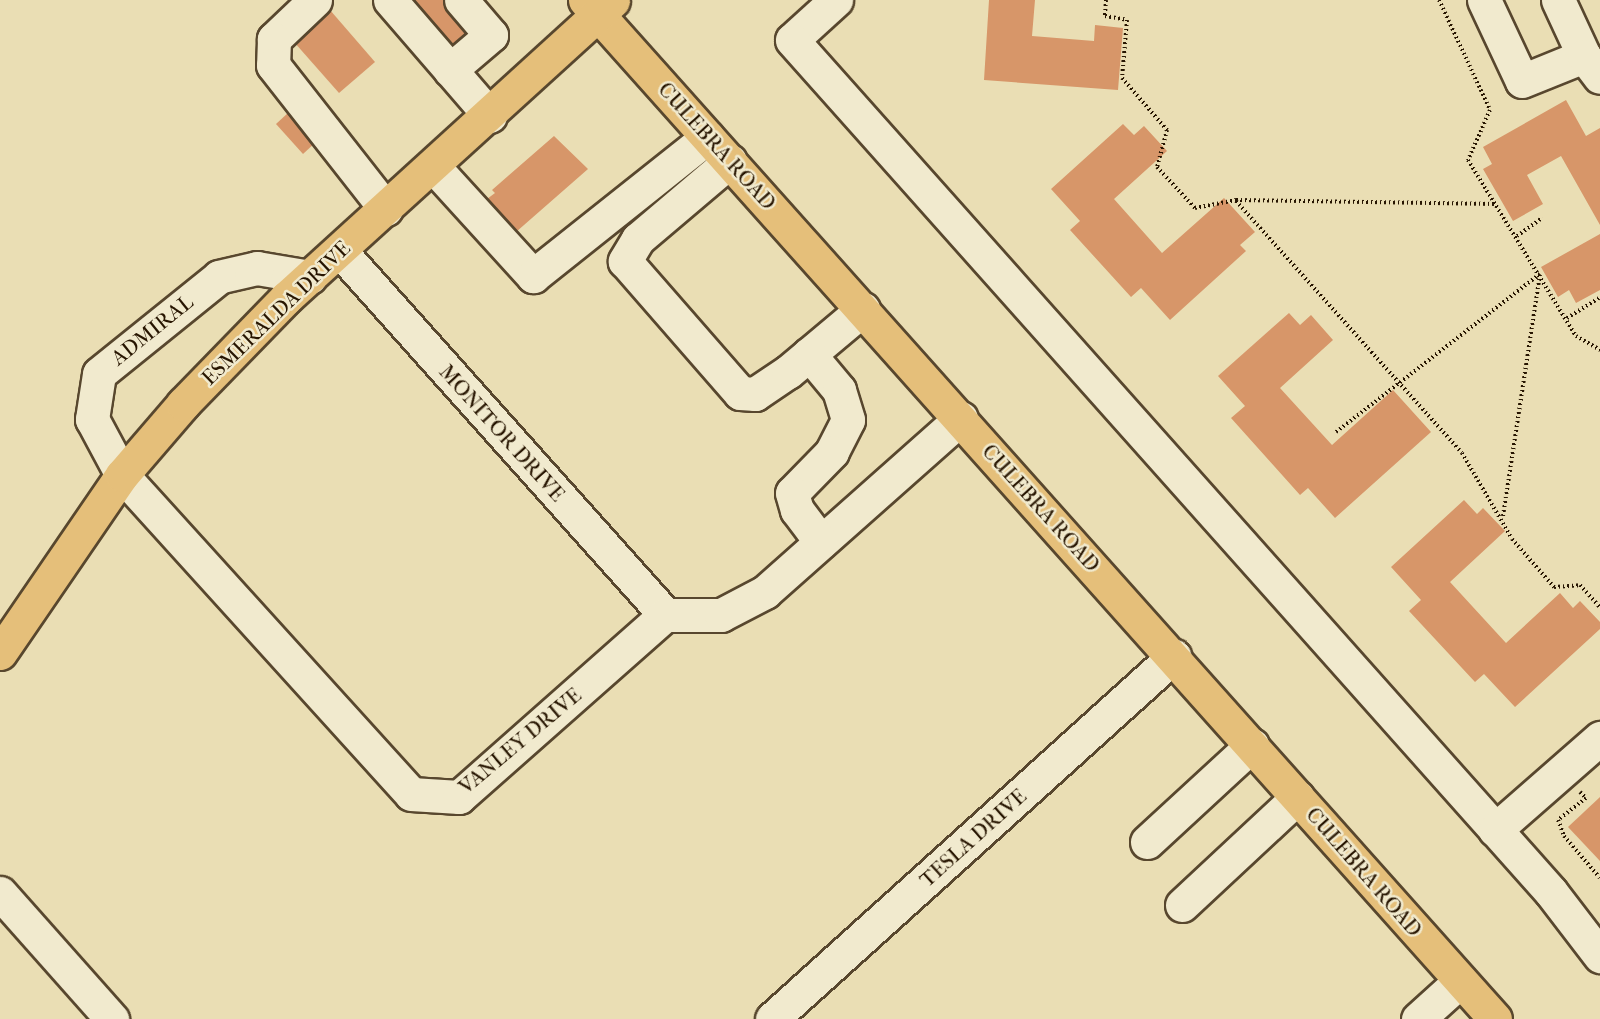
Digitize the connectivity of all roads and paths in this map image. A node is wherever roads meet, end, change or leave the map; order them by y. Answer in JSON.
{"nodes":[{"id":1,"x":315,"y":0,"type":"edge"},
{"id":2,"x":390,"y":0,"type":"edge"},
{"id":3,"x":460,"y":0,"type":"edge"},
{"id":4,"x":836,"y":0,"type":"edge"},
{"id":5,"x":1106,"y":0,"type":"edge"},
{"id":6,"x":1439,"y":0,"type":"edge"},
{"id":7,"x":1484,"y":0,"type":"edge"},
{"id":8,"x":1558,"y":0,"type":"edge"},
{"id":9,"x":599,"y":5,"type":"edge"},
{"id":10,"x":1592,"y":66,"type":"edge"},
{"id":11,"x":450,"y":70,"type":"junction"},
{"id":12,"x":490,"y":116,"type":"junction"},
{"id":13,"x":708,"y":137,"type":"junction"},
{"id":14,"x":730,"y":161,"type":"junction"},
{"id":15,"x":434,"y":166,"type":"junction"},
{"id":16,"x":1236,"y":200,"type":"junction"},
{"id":17,"x":1496,"y":204,"type":"junction"},
{"id":18,"x":386,"y":209,"type":"junction"},
{"id":19,"x":1542,"y":218,"type":"dead end"},
{"id":20,"x":1517,"y":236,"type":"junction"},
{"id":21,"x":339,"y":251,"type":"junction"},
{"id":22,"x":1540,"y":274,"type":"junction"},
{"id":23,"x":310,"y":277,"type":"junction"},
{"id":24,"x":1600,"y":297,"type":"edge"},
{"id":25,"x":863,"y":309,"type":"junction"},
{"id":26,"x":1567,"y":318,"type":"junction"},
{"id":27,"x":1600,"y":350,"type":"edge"},
{"id":28,"x":809,"y":354,"type":"junction"},
{"id":29,"x":1395,"y":383,"type":"junction"},
{"id":30,"x":961,"y":418,"type":"junction"},
{"id":31,"x":1336,"y":432,"type":"dead end"},
{"id":32,"x":122,"y":475,"type":"junction"},
{"id":33,"x":1502,"y":518,"type":"junction"},
{"id":34,"x":821,"y":542,"type":"junction"},
{"id":35,"x":1600,"y":607,"type":"edge"},
{"id":36,"x":665,"y":615,"type":"junction"},
{"id":37,"x":0,"y":653,"type":"edge"},
{"id":38,"x":1174,"y":656,"type":"junction"},
{"id":39,"x":1600,"y":738,"type":"edge"},
{"id":40,"x":1252,"y":745,"type":"junction"},
{"id":41,"x":1574,"y":785,"type":"dead end"},
{"id":42,"x":1298,"y":797,"type":"junction"},
{"id":43,"x":1495,"y":830,"type":"junction"},
{"id":44,"x":1147,"y":842,"type":"dead end"},
{"id":45,"x":1600,"y":878,"type":"edge"},
{"id":46,"x":0,"y":893,"type":"edge"},
{"id":47,"x":1182,"y":905,"type":"dead end"},
{"id":48,"x":1600,"y":956,"type":"edge"},
{"id":49,"x":1461,"y":981,"type":"junction"},
{"id":50,"x":112,"y":1019,"type":"edge"},
{"id":51,"x":772,"y":1019,"type":"edge"},
{"id":52,"x":1418,"y":1019,"type":"edge"},
{"id":53,"x":1495,"y":1019,"type":"edge"}],
"edges":[{"from":1,"to":18,"type":"street"},
{"from":2,"to":11,"type":"street"},
{"from":3,"to":11,"type":"street"},
{"from":4,"to":43,"type":"street"},
{"from":5,"to":16,"type":"path"},
{"from":6,"to":17,"type":"path"},
{"from":7,"to":10,"type":"street"},
{"from":8,"to":10,"type":"street"},
{"from":9,"to":12,"type":"main road","name":"ESMERALDA DRIVE"},
{"from":9,"to":13,"type":"main road","name":"CULEBRA ROAD"},
{"from":11,"to":12,"type":"street"},
{"from":12,"to":15,"type":"main road","name":"ESMERALDA DRIVE"},
{"from":13,"to":14,"type":"main road","name":"CULEBRA ROAD"},
{"from":13,"to":15,"type":"street"},
{"from":14,"to":25,"type":"main road","name":"CULEBRA ROAD"},
{"from":14,"to":28,"type":"street"},
{"from":15,"to":18,"type":"main road","name":"ESMERALDA DRIVE"},
{"from":16,"to":17,"type":"path"},
{"from":16,"to":29,"type":"path"},
{"from":17,"to":20,"type":"path"},
{"from":18,"to":21,"type":"main road","name":"ESMERALDA DRIVE"},
{"from":19,"to":20,"type":"path"},
{"from":20,"to":22,"type":"path"},
{"from":21,"to":23,"type":"main road","name":"ESMERALDA DRIVE"},
{"from":21,"to":36,"type":"street","name":"MONITOR DRIVE"},
{"from":22,"to":26,"type":"path"},
{"from":22,"to":29,"type":"path"},
{"from":22,"to":33,"type":"path"},
{"from":23,"to":32,"type":"main road","name":"ESMERALDA DRIVE"},
{"from":23,"to":32,"type":"street","name":"ADMIRAL"},
{"from":24,"to":26,"type":"path"},
{"from":25,"to":28,"type":"street"},
{"from":25,"to":30,"type":"main road","name":"CULEBRA ROAD"},
{"from":26,"to":27,"type":"path"},
{"from":28,"to":34,"type":"street"},
{"from":29,"to":31,"type":"path"},
{"from":29,"to":33,"type":"path"},
{"from":30,"to":34,"type":"street"},
{"from":30,"to":38,"type":"main road","name":"CULEBRA ROAD"},
{"from":32,"to":36,"type":"street","name":"VANLEY DRIVE"},
{"from":32,"to":37,"type":"main road","name":"ESMERALDA DRIVE"},
{"from":33,"to":35,"type":"path"},
{"from":34,"to":36,"type":"street"},
{"from":38,"to":40,"type":"main road","name":"CULEBRA ROAD"},
{"from":38,"to":51,"type":"street","name":"TESLA DRIVE"},
{"from":39,"to":43,"type":"street"},
{"from":40,"to":42,"type":"main road","name":"CULEBRA ROAD"},
{"from":40,"to":44,"type":"street"},
{"from":41,"to":45,"type":"path"},
{"from":42,"to":47,"type":"street"},
{"from":42,"to":49,"type":"main road","name":"CULEBRA ROAD"},
{"from":43,"to":48,"type":"street"},
{"from":46,"to":50,"type":"street"},
{"from":49,"to":52,"type":"street"},
{"from":49,"to":53,"type":"main road","name":"CULEBRA ROAD"}]}
